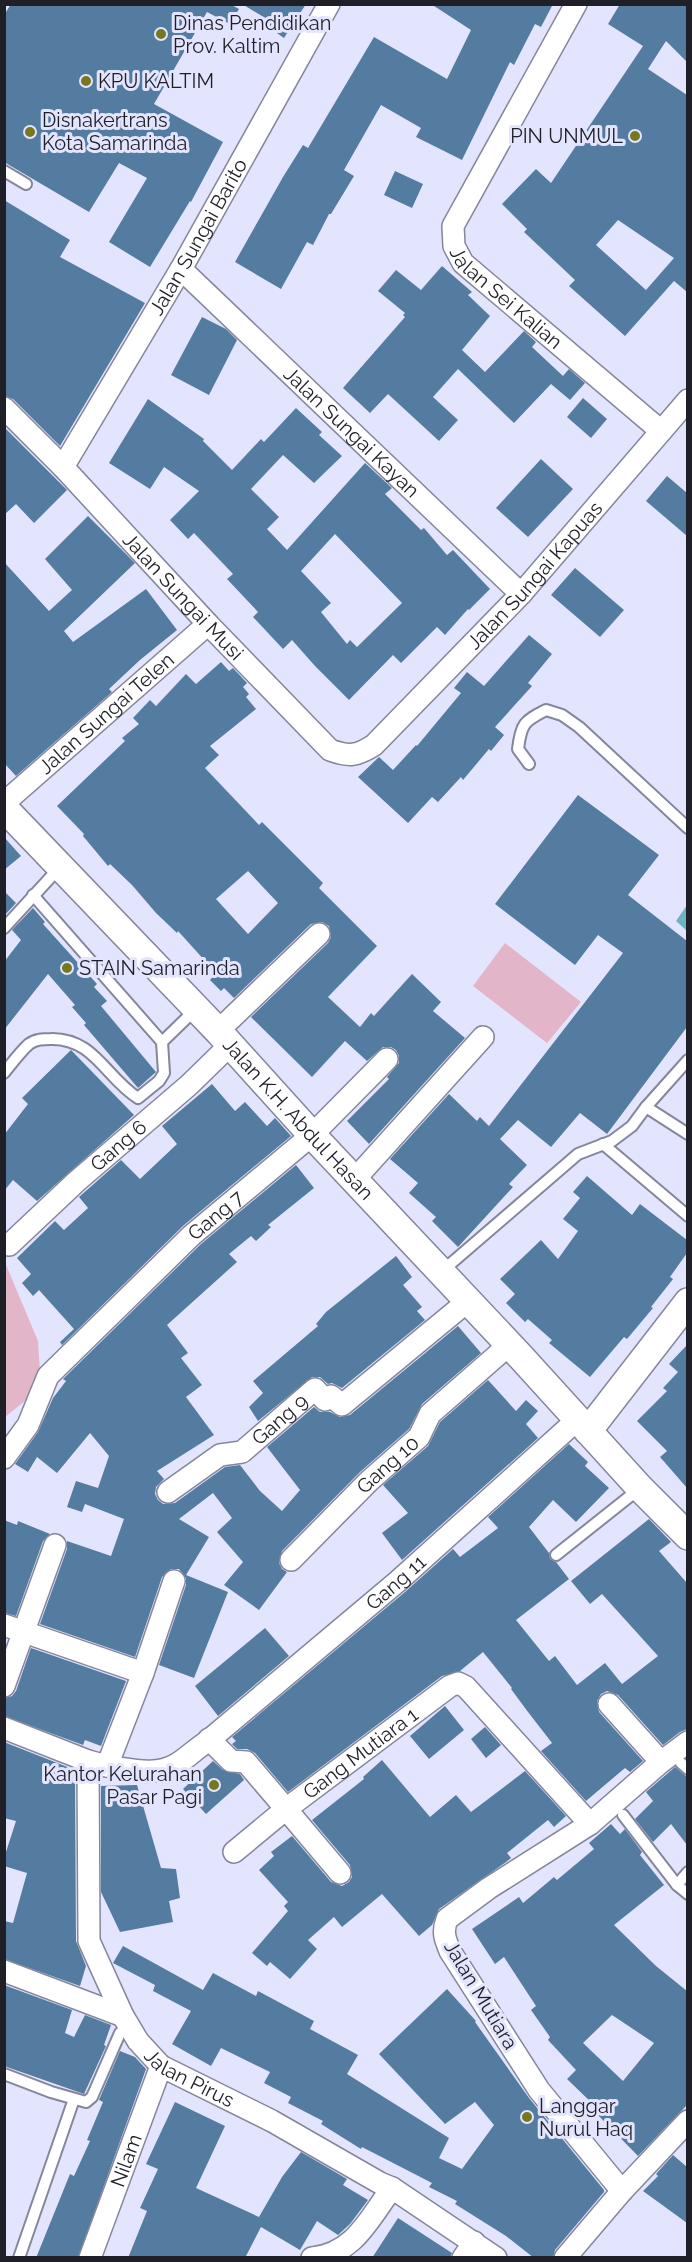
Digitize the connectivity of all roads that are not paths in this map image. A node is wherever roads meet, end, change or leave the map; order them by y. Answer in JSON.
{"nodes":[{"id":1,"x":329,"y":4,"type":"edge"},
{"id":2,"x":576,"y":4,"type":"edge"},
{"id":3,"x":4,"y":171,"type":"edge"},
{"id":4,"x":27,"y":184,"type":"dead end"},
{"id":5,"x":181,"y":269,"type":"junction"},
{"id":6,"x":687,"y":400,"type":"edge"},
{"id":7,"x":4,"y":408,"type":"edge"},
{"id":8,"x":661,"y":431,"type":"junction"},
{"id":9,"x":63,"y":467,"type":"junction"},
{"id":10,"x":521,"y":594,"type":"junction"},
{"id":11,"x":208,"y":624,"type":"junction"},
{"id":12,"x":374,"y":745,"type":"joint"},
{"id":13,"x":529,"y":764,"type":"dead end"},
{"id":14,"x":4,"y":803,"type":"edge"},
{"id":15,"x":4,"y":807,"type":"edge"},
{"id":16,"x":687,"y":828,"type":"edge"},
{"id":17,"x":60,"y":867,"type":"junction"},
{"id":18,"x":33,"y":895,"type":"junction"},
{"id":19,"x":4,"y":928,"type":"edge"},
{"id":20,"x":319,"y":934,"type":"dead end"},
{"id":21,"x":196,"y":1009,"type":"junction"},
{"id":22,"x":483,"y":1037,"type":"dead end"},
{"id":23,"x":224,"y":1038,"type":"junction"},
{"id":24,"x":162,"y":1042,"type":"junction"},
{"id":25,"x":387,"y":1059,"type":"dead end"},
{"id":26,"x":687,"y":1060,"type":"edge"},
{"id":27,"x":4,"y":1073,"type":"edge"},
{"id":28,"x":646,"y":1107,"type":"junction"},
{"id":29,"x":687,"y":1134,"type":"edge"},
{"id":30,"x":312,"y":1135,"type":"junction"},
{"id":31,"x":603,"y":1144,"type":"junction"},
{"id":32,"x":355,"y":1179,"type":"junction"},
{"id":33,"x":687,"y":1216,"type":"edge"},
{"id":34,"x":9,"y":1245,"type":"dead end"},
{"id":35,"x":441,"y":1272,"type":"junction"},
{"id":36,"x":468,"y":1301,"type":"junction"},
{"id":37,"x":687,"y":1302,"type":"edge"},
{"id":38,"x":509,"y":1345,"type":"junction"},
{"id":39,"x":582,"y":1426,"type":"junction"},
{"id":40,"x":4,"y":1458,"type":"edge"},
{"id":41,"x":640,"y":1488,"type":"junction"},
{"id":42,"x":168,"y":1492,"type":"dead end"},
{"id":43,"x":687,"y":1536,"type":"edge"},
{"id":44,"x":55,"y":1545,"type":"dead end"},
{"id":45,"x":556,"y":1555,"type":"dead end"},
{"id":46,"x":291,"y":1560,"type":"dead end"},
{"id":47,"x":174,"y":1581,"type":"dead end"},
{"id":48,"x":14,"y":1629,"type":"edge"},
{"id":49,"x":143,"y":1672,"type":"junction"},
{"id":50,"x":4,"y":1686,"type":"edge"},
{"id":51,"x":609,"y":1704,"type":"dead end"},
{"id":52,"x":4,"y":1728,"type":"edge"},
{"id":53,"x":210,"y":1739,"type":"junction"},
{"id":54,"x":687,"y":1742,"type":"edge"},
{"id":55,"x":97,"y":1763,"type":"junction"},
{"id":56,"x":677,"y":1765,"type":"edge"},
{"id":57,"x":285,"y":1809,"type":"junction"},
{"id":58,"x":623,"y":1815,"type":"dead end"},
{"id":59,"x":590,"y":1824,"type":"junction"},
{"id":60,"x":234,"y":1852,"type":"dead end"},
{"id":61,"x":687,"y":1872,"type":"edge"},
{"id":62,"x":340,"y":1873,"type":"dead end"},
{"id":63,"x":677,"y":1885,"type":"junction"},
{"id":64,"x":687,"y":1894,"type":"edge"},
{"id":65,"x":4,"y":1971,"type":"edge"},
{"id":66,"x":126,"y":2021,"type":"junction"},
{"id":67,"x":161,"y":2066,"type":"junction"},
{"id":68,"x":4,"y":2074,"type":"edge"},
{"id":69,"x":74,"y":2099,"type":"junction"},
{"id":70,"x":687,"y":2121,"type":"edge"},
{"id":71,"x":392,"y":2188,"type":"junction"},
{"id":72,"x":622,"y":2191,"type":"junction"},
{"id":73,"x":469,"y":2250,"type":"edge"},
{"id":74,"x":19,"y":2258,"type":"edge"},
{"id":75,"x":90,"y":2258,"type":"edge"},
{"id":76,"x":312,"y":2258,"type":"edge"},
{"id":77,"x":496,"y":2258,"type":"edge"},
{"id":78,"x":565,"y":2258,"type":"edge"}],
"edges":[{"from":1,"to":5,"type":"street","name":"Jalan Sungai Barito"},
{"from":2,"to":8,"type":"street","name":"Jalan Sei Kalian"},
{"from":3,"to":4,"type":"lane"},
{"from":5,"to":9,"type":"street","name":"Jalan Sungai Barito"},
{"from":5,"to":10,"type":"street","name":"Jalan Sungai Kayan"},
{"from":6,"to":8,"type":"street","name":"Jalan Sungai Kapuas"},
{"from":7,"to":9,"type":"street","name":"Jalan Sungai Musi"},
{"from":8,"to":10,"type":"street","name":"Jalan Sungai Kapuas"},
{"from":9,"to":11,"type":"street","name":"Jalan Sungai Musi"},
{"from":10,"to":12,"type":"street","name":"Jalan Sungai Kapuas"},
{"from":11,"to":12,"type":"street","name":"Jalan Sungai Musi"},
{"from":11,"to":14,"type":"street","name":"Jalan Sungai Telen"},
{"from":13,"to":16,"type":"lane"},
{"from":15,"to":17,"type":"street","name":"Jalan K.H. Abdul Hasan"},
{"from":17,"to":18,"type":"lane"},
{"from":17,"to":21,"type":"street","name":"Jalan K.H. Abdul Hasan"},
{"from":18,"to":19,"type":"lane"},
{"from":18,"to":24,"type":"lane"},
{"from":20,"to":23,"type":"street","name":"Gang 6"},
{"from":21,"to":23,"type":"street","name":"Jalan K.H. Abdul Hasan"},
{"from":21,"to":24,"type":"lane"},
{"from":22,"to":32,"type":"street"},
{"from":23,"to":30,"type":"street","name":"Jalan K.H. Abdul Hasan"},
{"from":23,"to":34,"type":"street","name":"Gang 6"},
{"from":24,"to":27,"type":"lane"},
{"from":25,"to":30,"type":"street","name":"Gang 7"},
{"from":26,"to":28,"type":"lane"},
{"from":28,"to":29,"type":"lane"},
{"from":28,"to":31,"type":"lane"},
{"from":30,"to":32,"type":"street","name":"Jalan K.H. Abdul Hasan"},
{"from":30,"to":40,"type":"street","name":"Gang 7"},
{"from":31,"to":33,"type":"lane"},
{"from":31,"to":35,"type":"lane"},
{"from":32,"to":35,"type":"street","name":"Jalan K.H. Abdul Hasan"},
{"from":35,"to":36,"type":"street","name":"Jalan K.H. Abdul Hasan"},
{"from":36,"to":38,"type":"street","name":"Jalan K.H. Abdul Hasan"},
{"from":36,"to":42,"type":"street","name":"Gang 9"},
{"from":37,"to":39,"type":"street"},
{"from":38,"to":39,"type":"street","name":"Jalan K.H. Abdul Hasan"},
{"from":38,"to":46,"type":"street","name":"Gang 10"},
{"from":39,"to":41,"type":"street","name":"Jalan K.H. Abdul Hasan"},
{"from":39,"to":53,"type":"street","name":"Gang 11"},
{"from":41,"to":43,"type":"street","name":"Jalan K.H. Abdul Hasan"},
{"from":41,"to":45,"type":"lane"},
{"from":44,"to":48,"type":"street"},
{"from":47,"to":49,"type":"street"},
{"from":48,"to":49,"type":"street"},
{"from":48,"to":50,"type":"street"},
{"from":49,"to":55,"type":"street"},
{"from":51,"to":56,"type":"street"},
{"from":52,"to":55,"type":"street"},
{"from":53,"to":55,"type":"street"},
{"from":53,"to":57,"type":"street","name":"Gang Mutiara 1"},
{"from":54,"to":56,"type":"street","name":"Jalan Mutiara"},
{"from":55,"to":66,"type":"street","name":"Jalan Pirus"},
{"from":56,"to":59,"type":"street","name":"Jalan Mutiara"},
{"from":57,"to":59,"type":"street","name":"Gang Mutiara 1"},
{"from":57,"to":60,"type":"street"},
{"from":57,"to":62,"type":"street"},
{"from":58,"to":63,"type":"lane"},
{"from":59,"to":72,"type":"street","name":"Jalan Mutiara"},
{"from":61,"to":63,"type":"lane"},
{"from":63,"to":64,"type":"lane"},
{"from":65,"to":66,"type":"street"},
{"from":66,"to":67,"type":"street","name":"Jalan Pirus"},
{"from":66,"to":69,"type":"lane"},
{"from":67,"to":71,"type":"street","name":"Jalan Pirus"},
{"from":67,"to":75,"type":"street","name":"Nilam"},
{"from":68,"to":69,"type":"lane"},
{"from":69,"to":74,"type":"lane"},
{"from":70,"to":72,"type":"street"},
{"from":71,"to":73,"type":"street","name":"Jalan Pirus"},
{"from":71,"to":76,"type":"street"},
{"from":72,"to":78,"type":"street"},
{"from":73,"to":77,"type":"street","name":"Jalan Pirus"}]}
